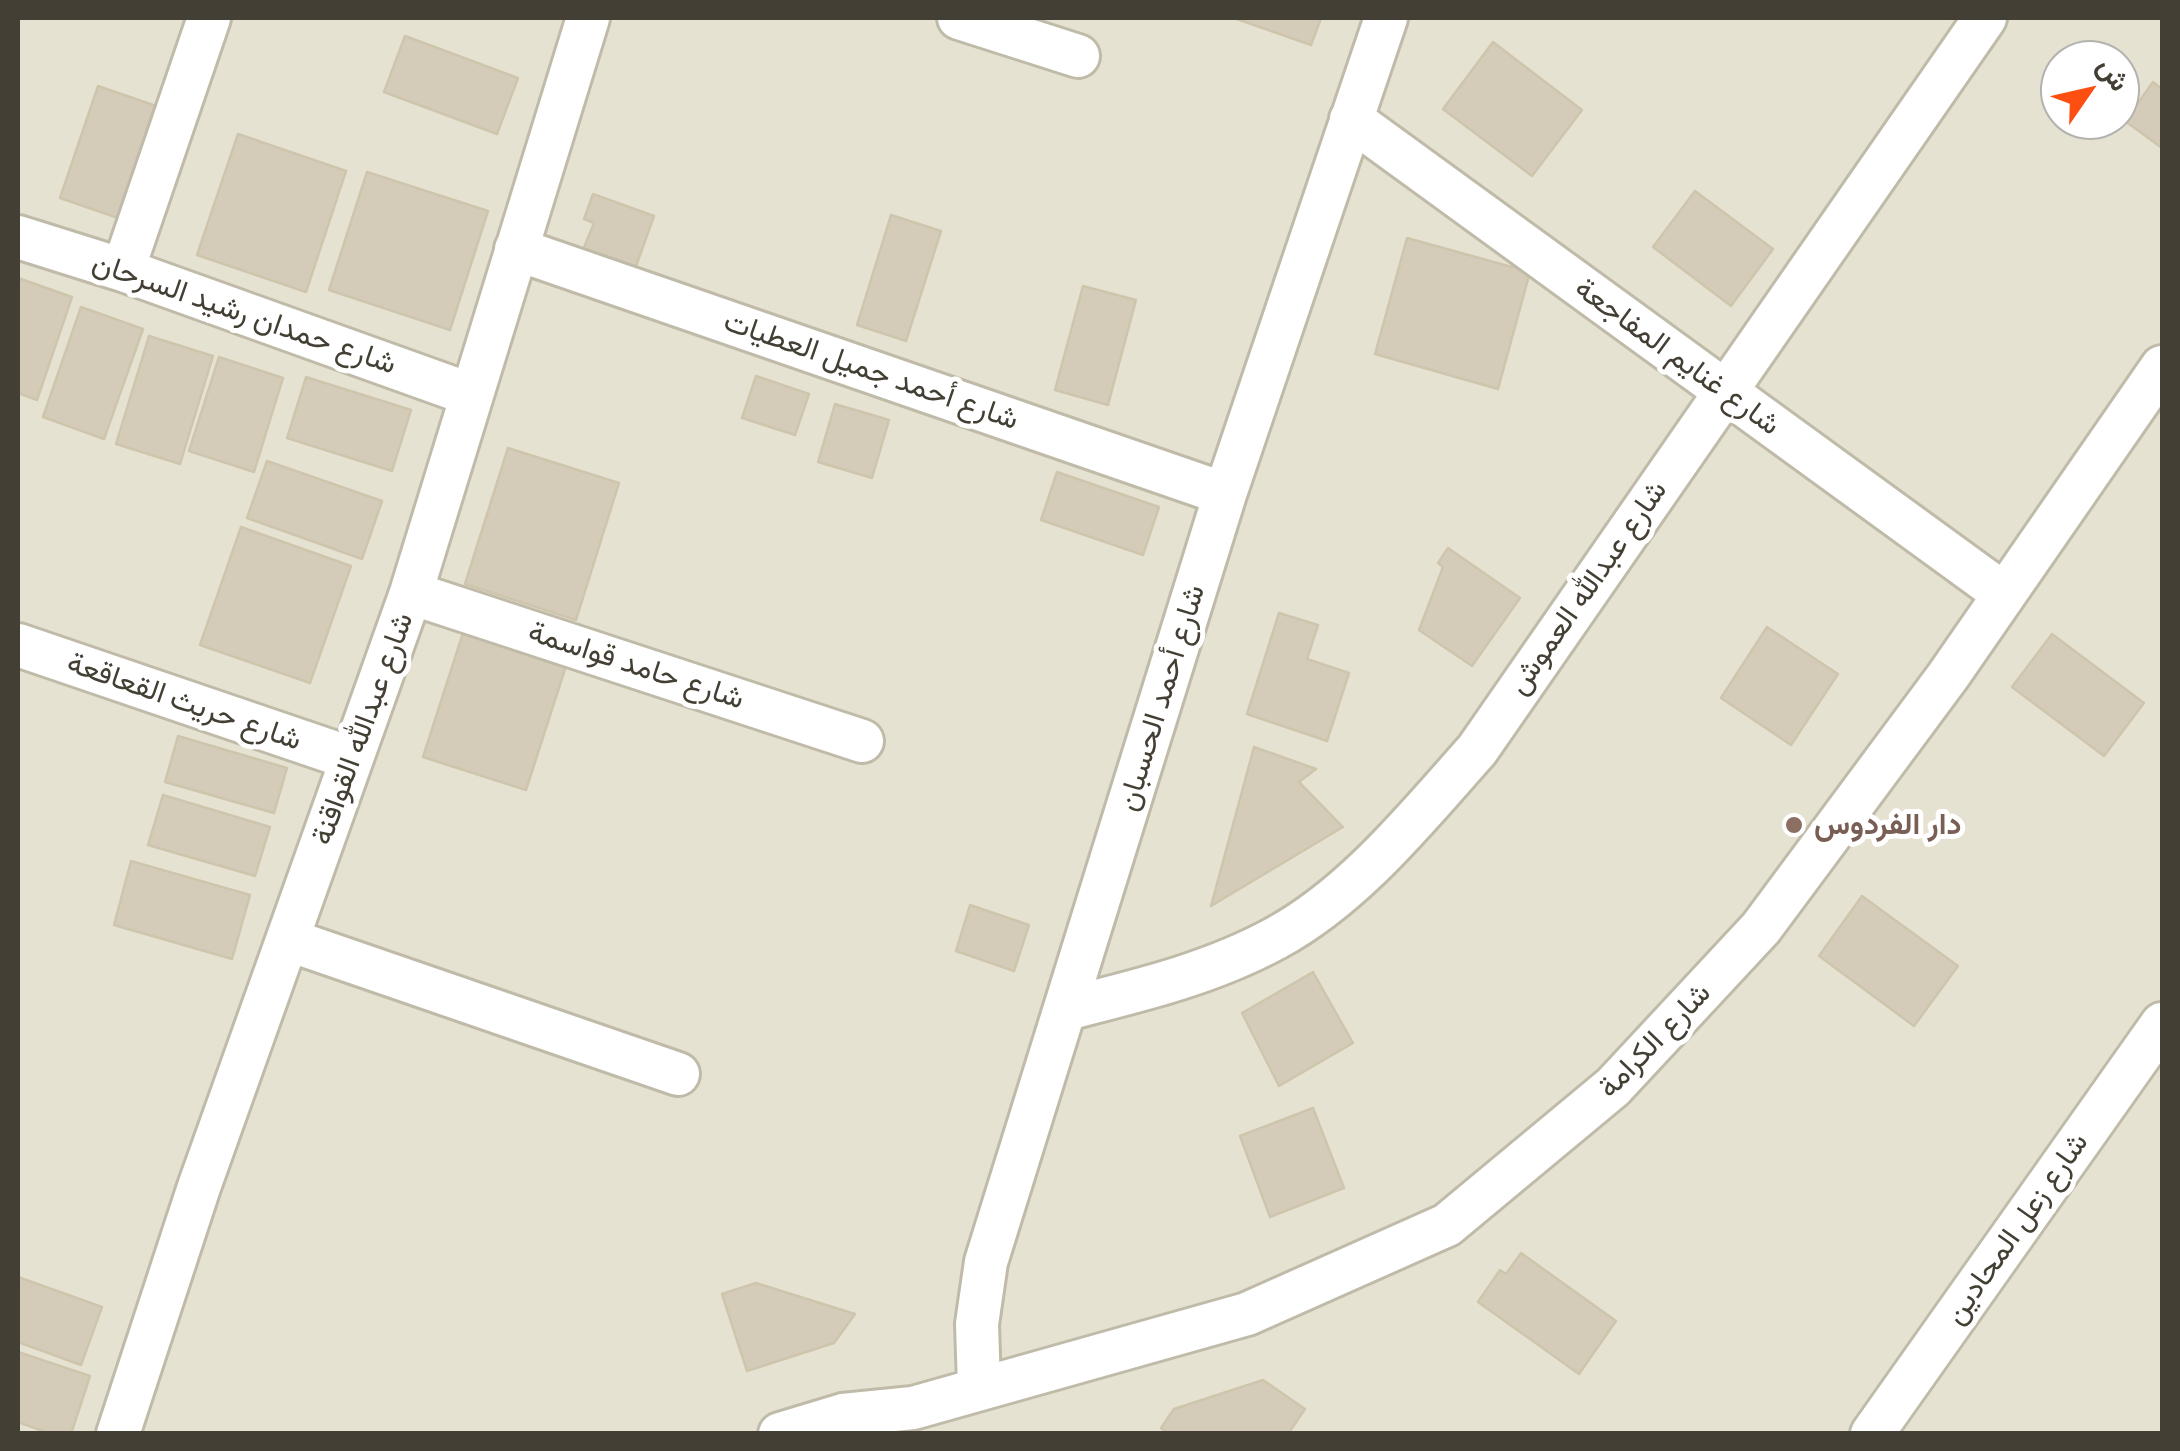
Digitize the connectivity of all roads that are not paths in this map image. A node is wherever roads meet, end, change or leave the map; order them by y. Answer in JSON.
{"nodes":[{"id":1,"x":210,"y":18,"type":"edge"},
{"id":2,"x":588,"y":18,"type":"edge"},
{"id":3,"x":958,"y":18,"type":"edge"},
{"id":4,"x":1386,"y":18,"type":"edge"},
{"id":5,"x":1985,"y":18,"type":"edge"},
{"id":6,"x":1078,"y":56,"type":"dead end"},
{"id":7,"x":1351,"y":119,"type":"junction"},
{"id":8,"x":18,"y":237,"type":"edge"},
{"id":9,"x":516,"y":249,"type":"junction"},
{"id":10,"x":123,"y":270,"type":"junction"},
{"id":11,"x":2162,"y":367,"type":"edge"},
{"id":12,"x":1724,"y":392,"type":"junction"},
{"id":13,"x":469,"y":394,"type":"junction"},
{"id":14,"x":1225,"y":494,"type":"junction"},
{"id":15,"x":411,"y":593,"type":"junction"},
{"id":16,"x":2004,"y":594,"type":"junction"},
{"id":17,"x":18,"y":645,"type":"edge"},
{"id":18,"x":862,"y":741,"type":"dead end"},
{"id":19,"x":350,"y":758,"type":"junction"},
{"id":20,"x":290,"y":940,"type":"junction"},
{"id":21,"x":1066,"y":1010,"type":"junction"},
{"id":22,"x":2162,"y":1024,"type":"edge"},
{"id":23,"x":678,"y":1074,"type":"dead end"},
{"id":24,"x":979,"y":1386,"type":"junction"},
{"id":25,"x":913,"y":1408,"type":"junction"},
{"id":26,"x":118,"y":1434,"type":"edge"},
{"id":27,"x":780,"y":1434,"type":"edge"},
{"id":28,"x":878,"y":1434,"type":"edge"},
{"id":29,"x":1872,"y":1434,"type":"edge"}],
"edges":[{"from":1,"to":10,"type":"street"},
{"from":2,"to":9,"type":"street","name":"شارع عبدالله القواقنة"},
{"from":3,"to":6,"type":"street"},
{"from":4,"to":7,"type":"street","name":"شارع أحمد الحسبان"},
{"from":5,"to":12,"type":"street","name":"شارع عبدالله العموش"},
{"from":7,"to":12,"type":"street","name":"شارع غنايم المفاجعة"},
{"from":7,"to":14,"type":"street","name":"شارع أحمد الحسبان"},
{"from":8,"to":10,"type":"street","name":"شارع حمدان رشيد السرحان"},
{"from":9,"to":13,"type":"street","name":"شارع عبدالله القواقنة"},
{"from":9,"to":14,"type":"street","name":"شارع أحمد جميل العطيات"},
{"from":10,"to":13,"type":"street","name":"شارع حمدان رشيد السرحان"},
{"from":11,"to":16,"type":"street","name":"شارع الكرامة"},
{"from":12,"to":16,"type":"street","name":"شارع غنايم المفاجعة"},
{"from":12,"to":21,"type":"street","name":"شارع عبدالله العموش"},
{"from":13,"to":15,"type":"street","name":"شارع عبدالله القواقنة"},
{"from":14,"to":21,"type":"street","name":"شارع أحمد الحسبان"},
{"from":15,"to":18,"type":"street","name":"شارع حامد قواسمة"},
{"from":15,"to":19,"type":"street","name":"شارع عبدالله القواقنة"},
{"from":16,"to":24,"type":"street","name":"شارع الكرامة"},
{"from":17,"to":19,"type":"street","name":"شارع حريث القعاقعة"},
{"from":19,"to":20,"type":"street","name":"شارع عبدالله القواقنة"},
{"from":20,"to":23,"type":"street"},
{"from":20,"to":26,"type":"street","name":"شارع عبدالله القواقنة"},
{"from":21,"to":24,"type":"street","name":"شارع أحمد الحسبان"},
{"from":22,"to":29,"type":"street","name":"شارع زعل المحادين"},
{"from":24,"to":25,"type":"street","name":"شارع الكرامة"},
{"from":25,"to":27,"type":"street","name":"شارع الكرامة"},
{"from":25,"to":28,"type":"street","name":"شارع الكرامة"}]}
